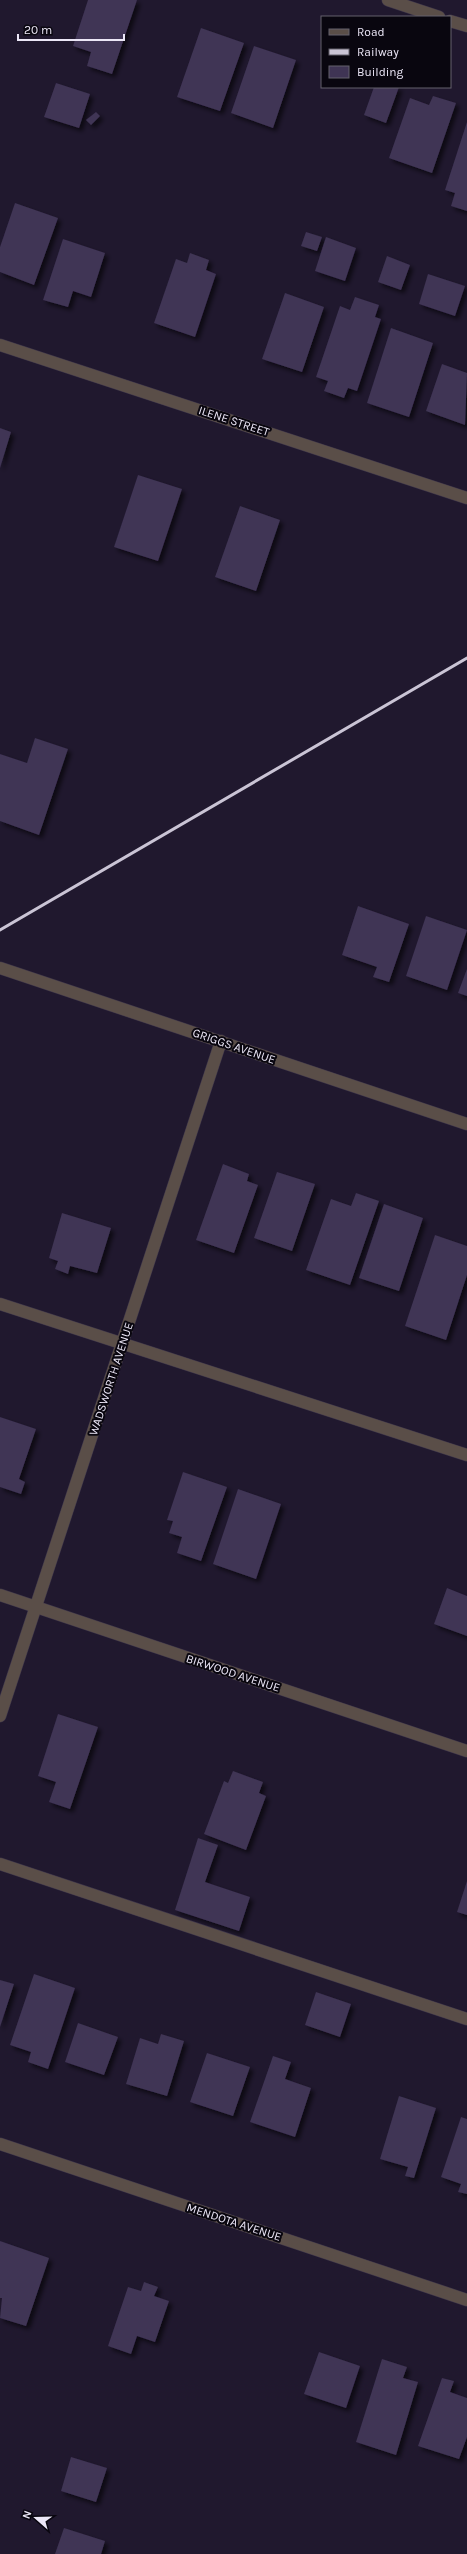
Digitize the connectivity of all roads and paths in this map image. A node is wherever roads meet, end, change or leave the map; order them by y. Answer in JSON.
{"nodes":[{"id":1,"x":388,"y":0,"type":"edge"},
{"id":2,"x":436,"y":16,"type":"edge"},
{"id":3,"x":451,"y":20,"type":"edge"},
{"id":4,"x":467,"y":26,"type":"edge"},
{"id":5,"x":0,"y":345,"type":"edge"},
{"id":6,"x":467,"y":498,"type":"edge"},
{"id":7,"x":0,"y":968,"type":"edge"},
{"id":8,"x":221,"y":1041,"type":"junction"},
{"id":9,"x":467,"y":1124,"type":"edge"},
{"id":10,"x":0,"y":1304,"type":"edge"},
{"id":11,"x":122,"y":1344,"type":"junction"},
{"id":12,"x":467,"y":1456,"type":"edge"},
{"id":13,"x":0,"y":1595,"type":"edge"},
{"id":14,"x":36,"y":1607,"type":"junction"},
{"id":15,"x":0,"y":1716,"type":"edge"},
{"id":16,"x":467,"y":1751,"type":"edge"},
{"id":17,"x":0,"y":1864,"type":"edge"},
{"id":18,"x":467,"y":2019,"type":"edge"},
{"id":19,"x":0,"y":2144,"type":"edge"},
{"id":20,"x":467,"y":2300,"type":"edge"}],
"edges":[{"from":1,"to":2,"type":"street"},
{"from":3,"to":4,"type":"street"},
{"from":5,"to":6,"type":"street","name":"ILENE STREET"},
{"from":7,"to":8,"type":"street","name":"GRIGGS AVENUE"},
{"from":8,"to":9,"type":"street","name":"GRIGGS AVENUE"},
{"from":8,"to":11,"type":"street","name":"WADSWORTH AVENUE"},
{"from":10,"to":11,"type":"street"},
{"from":11,"to":12,"type":"street"},
{"from":11,"to":14,"type":"street","name":"WADSWORTH AVENUE"},
{"from":13,"to":14,"type":"street","name":"BIRWOOD AVENUE"},
{"from":14,"to":15,"type":"street","name":"WADSWORTH AVENUE"},
{"from":14,"to":16,"type":"street","name":"BIRWOOD AVENUE"},
{"from":17,"to":18,"type":"street"},
{"from":19,"to":20,"type":"street","name":"MENDOTA AVENUE"}]}
